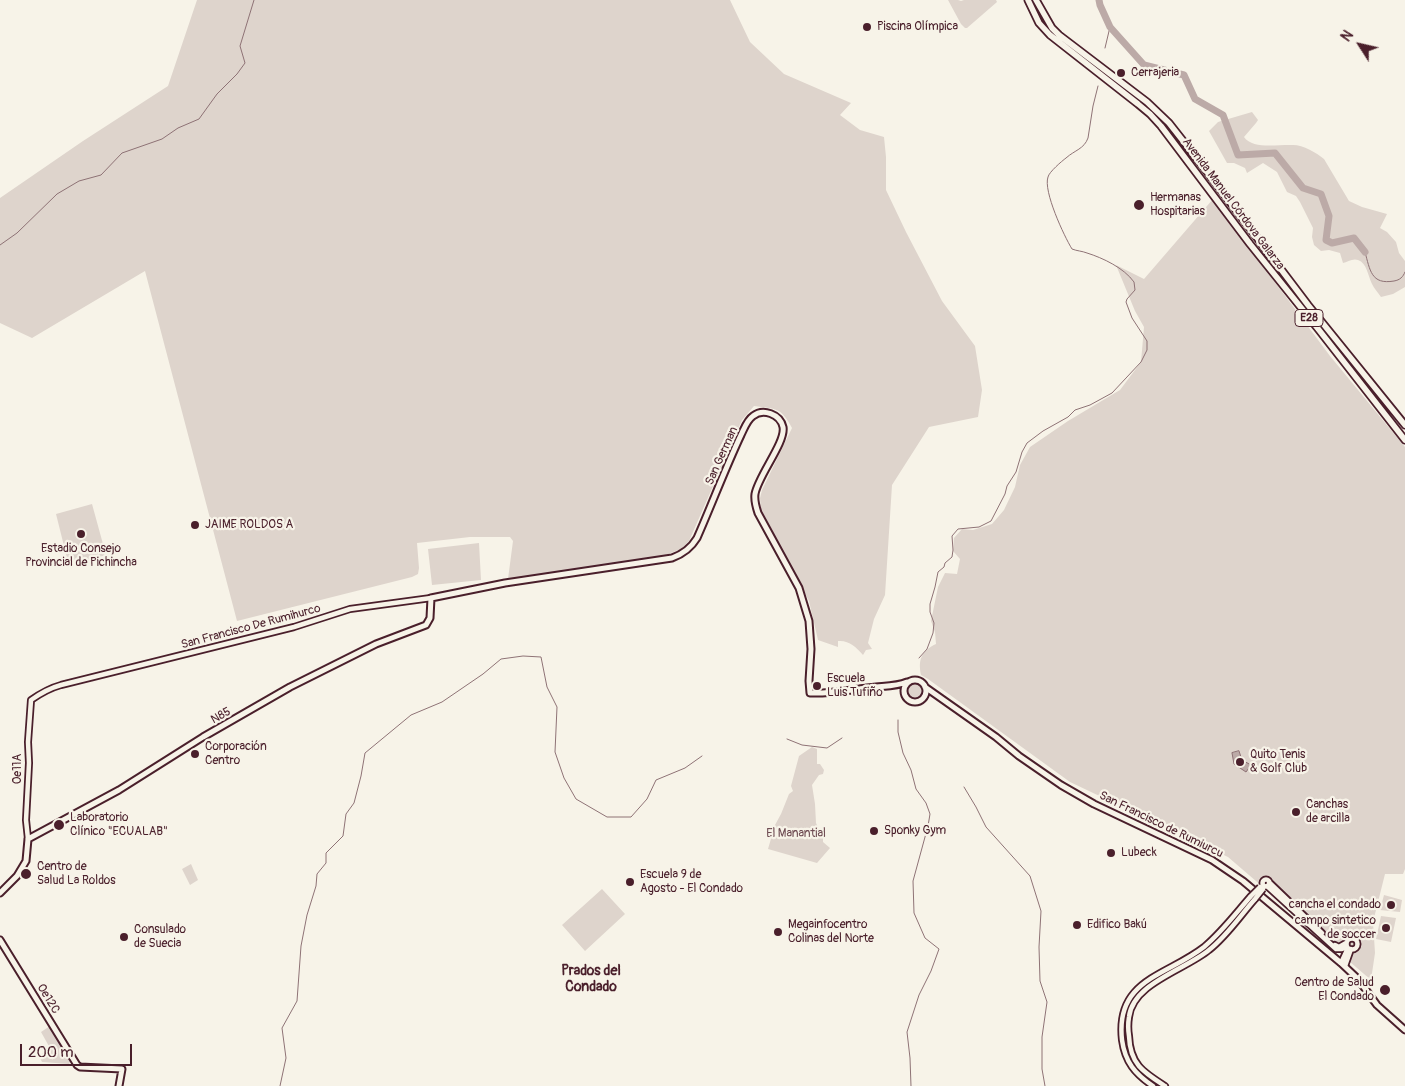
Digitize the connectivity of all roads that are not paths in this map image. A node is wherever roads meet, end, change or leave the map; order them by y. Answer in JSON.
{"nodes":[{"id":1,"x":1028,"y":0,"type":"edge"},
{"id":2,"x":1036,"y":0,"type":"edge"},
{"id":3,"x":1081,"y":57,"type":"junction"},
{"id":4,"x":1106,"y":75,"type":"junction"},
{"id":5,"x":1222,"y":191,"type":"junction"},
{"id":6,"x":1214,"y":195,"type":"junction"},
{"id":7,"x":1325,"y":326,"type":"junction"},
{"id":8,"x":1320,"y":330,"type":"junction"},
{"id":9,"x":1356,"y":365,"type":"junction"},
{"id":10,"x":1350,"y":370,"type":"junction"},
{"id":11,"x":1405,"y":425,"type":"edge"},
{"id":12,"x":1405,"y":440,"type":"edge"},
{"id":13,"x":480,"y":588,"type":"joint"},
{"id":14,"x":431,"y":598,"type":"junction"},
{"id":15,"x":907,"y":682,"type":"junction"},
{"id":16,"x":890,"y":686,"type":"junction"},
{"id":17,"x":925,"y":687,"type":"junction"},
{"id":18,"x":904,"y":692,"type":"junction"},
{"id":19,"x":937,"y":696,"type":"junction"},
{"id":20,"x":924,"y":697,"type":"junction"},
{"id":21,"x":31,"y":700,"type":"joint"},
{"id":22,"x":28,"y":839,"type":"junction"},
{"id":23,"x":0,"y":893,"type":"edge"},
{"id":24,"x":1253,"y":897,"type":"junction"},
{"id":25,"x":0,"y":940,"type":"edge"},
{"id":26,"x":1343,"y":964,"type":"junction"},
{"id":27,"x":1405,"y":1030,"type":"edge"},
{"id":28,"x":119,"y":1086,"type":"edge"},
{"id":29,"x":1153,"y":1086,"type":"edge"},
{"id":30,"x":1164,"y":1086,"type":"edge"}],
"edges":[{"from":1,"to":3,"type":"main road","name":"Avenida Manuel Córdova Galarza","number":"E28"},
{"from":2,"to":3,"type":"main road","name":"Avenida Manuel Córdova Galarza","number":"E28"},
{"from":3,"to":4,"type":"main road","name":"Avenida Manuel Córdova Galarza","number":"E28"},
{"from":4,"to":5,"type":"main road","name":"Avenida Manuel Córdova Galarza","number":"E28"},
{"from":4,"to":6,"type":"main road","name":"Avenida Manuel Córdova Galarza","number":"E28"},
{"from":5,"to":6,"type":"main road"},
{"from":5,"to":7,"type":"main road","name":"Avenida Manuel Córdova Galarza","number":"E28"},
{"from":6,"to":8,"type":"main road","name":"Avenida Manuel Córdova Galarza","number":"E28"},
{"from":7,"to":8,"type":"main road"},
{"from":7,"to":9,"type":"main road","name":"Avenida Manuel Córdova Galarza","number":"E28"},
{"from":8,"to":10,"type":"main road","name":"Avenida Manuel Córdova Galarza","number":"E28"},
{"from":9,"to":10,"type":"main road"},
{"from":9,"to":11,"type":"main road","name":"Avenida Manuel Córdova Galarza","number":"E28"},
{"from":10,"to":12,"type":"main road","name":"Avenida Manuel Córdova Galarza","number":"E28"},
{"from":13,"to":14,"type":"main road","name":"San Francisco De Rumihurco"},
{"from":13,"to":16,"type":"main road","name":"San German"},
{"from":14,"to":21,"type":"street","name":"San Francisco De Rumihurco"},
{"from":14,"to":22,"type":"main road","name":"N85"},
{"from":15,"to":16,"type":"main road"},
{"from":15,"to":17,"type":"main road"},
{"from":15,"to":18,"type":"main road"},
{"from":16,"to":18,"type":"main road"},
{"from":17,"to":19,"type":"main road","name":"San Francisco de Rumiurcu"},
{"from":17,"to":20,"type":"main road"},
{"from":18,"to":20,"type":"main road"},
{"from":19,"to":20,"type":"main road"},
{"from":19,"to":26,"type":"main road","name":"San Francisco de Rumiurcu"},
{"from":21,"to":22,"type":"street","name":"Oe11A"},
{"from":22,"to":23,"type":"main road"},
{"from":24,"to":26,"type":"street","bridge":true},
{"from":24,"to":29,"type":"street"},
{"from":24,"to":30,"type":"street"},
{"from":25,"to":28,"type":"main road","name":"Oe12C"},
{"from":26,"to":27,"type":"main road","name":"San Francisco de Rumiurcu"}]}
